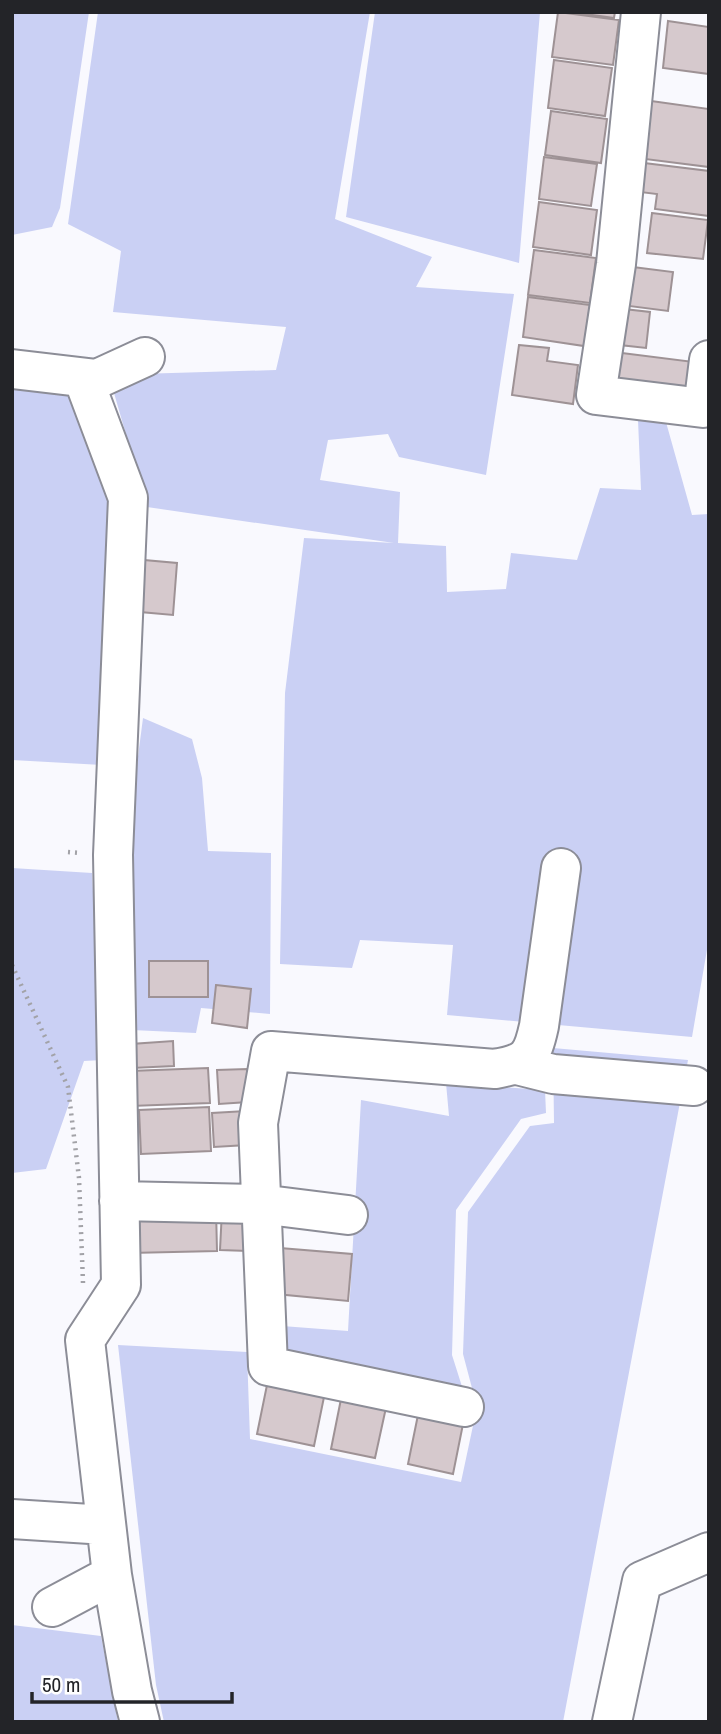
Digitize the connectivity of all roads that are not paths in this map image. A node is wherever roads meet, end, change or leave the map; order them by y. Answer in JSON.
{"nodes":[{"id":1,"x":641,"y":12,"type":"edge"},
{"id":2,"x":145,"y":357,"type":"dead end"},
{"id":3,"x":709,"y":360,"type":"edge"},
{"id":4,"x":12,"y":369,"type":"edge"},
{"id":5,"x":83,"y":378,"type":"junction"},
{"id":6,"x":561,"y":867,"type":"dead end"},
{"id":7,"x":517,"y":1065,"type":"junction"},
{"id":8,"x":694,"y":1086,"type":"dead end"},
{"id":9,"x":119,"y":1201,"type":"junction"},
{"id":10,"x":260,"y":1203,"type":"junction"},
{"id":11,"x":348,"y":1215,"type":"dead end"},
{"id":12,"x":464,"y":1407,"type":"dead end"},
{"id":13,"x":12,"y":1519,"type":"edge"},
{"id":14,"x":106,"y":1525,"type":"junction"},
{"id":15,"x":709,"y":1552,"type":"edge"},
{"id":16,"x":112,"y":1575,"type":"junction"},
{"id":17,"x":52,"y":1607,"type":"dead end"},
{"id":18,"x":140,"y":1722,"type":"edge"},
{"id":19,"x":612,"y":1722,"type":"edge"}],
"edges":[{"from":1,"to":3,"type":"street"},
{"from":2,"to":5,"type":"street"},
{"from":4,"to":5,"type":"street"},
{"from":5,"to":9,"type":"street"},
{"from":6,"to":7,"type":"street"},
{"from":7,"to":8,"type":"street"},
{"from":7,"to":10,"type":"street"},
{"from":9,"to":10,"type":"street"},
{"from":9,"to":14,"type":"street"},
{"from":10,"to":11,"type":"street"},
{"from":10,"to":12,"type":"street"},
{"from":13,"to":14,"type":"street"},
{"from":14,"to":16,"type":"street"},
{"from":15,"to":19,"type":"street"},
{"from":16,"to":17,"type":"street"},
{"from":16,"to":18,"type":"street"}]}
